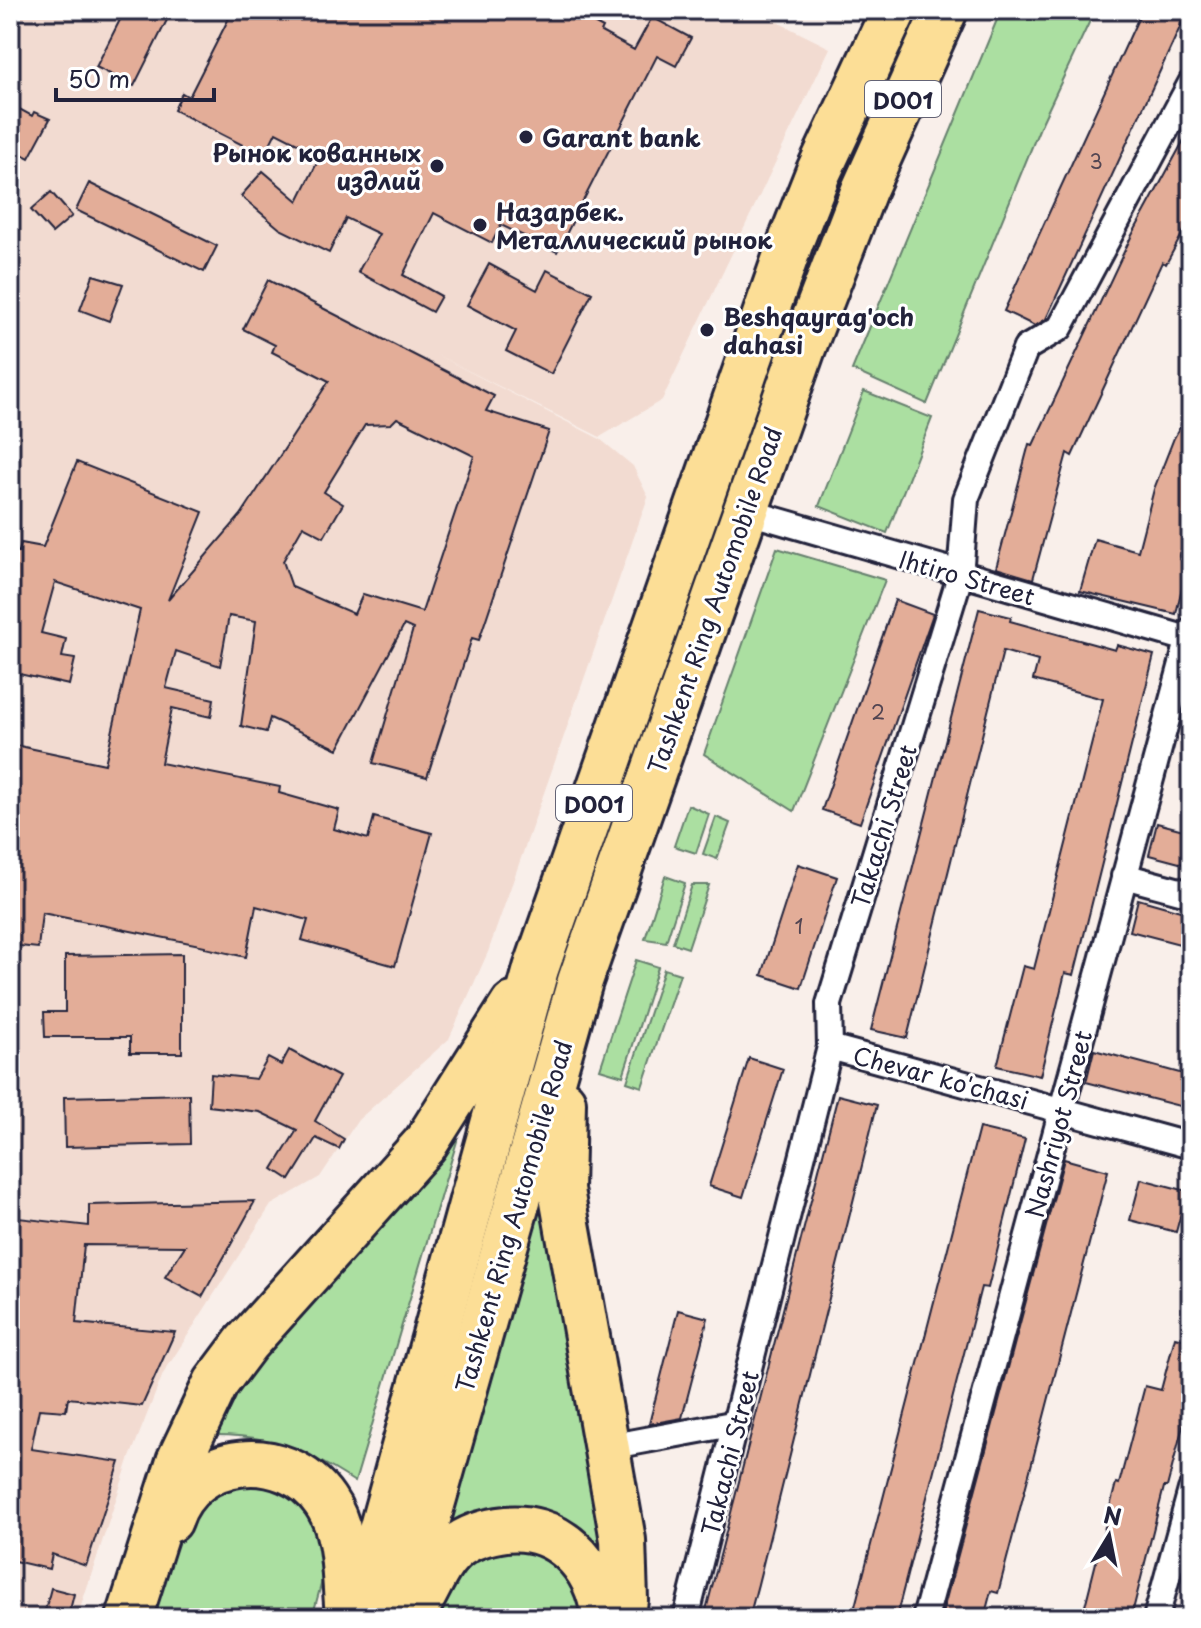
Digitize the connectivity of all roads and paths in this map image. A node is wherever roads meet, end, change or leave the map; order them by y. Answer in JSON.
{"nodes":[{"id":1,"x":894,"y":10,"type":"edge"},
{"id":2,"x":945,"y":10,"type":"edge"},
{"id":3,"x":1191,"y":83,"type":"edge"},
{"id":4,"x":745,"y":511,"type":"junction"},
{"id":5,"x":960,"y":576,"type":"junction"},
{"id":6,"x":1190,"y":637,"type":"edge"},
{"id":7,"x":1124,"y":876,"type":"junction"},
{"id":8,"x":1191,"y":894,"type":"edge"},
{"id":9,"x":536,"y":969,"type":"junction"},
{"id":10,"x":580,"y":981,"type":"junction"},
{"id":11,"x":830,"y":1047,"type":"junction"},
{"id":12,"x":1062,"y":1110,"type":"junction"},
{"id":13,"x":1191,"y":1146,"type":"edge"},
{"id":14,"x":737,"y":1423,"type":"junction"},
{"id":15,"x":608,"y":1447,"type":"junction"},
{"id":16,"x":1191,"y":1490,"type":"edge"},
{"id":17,"x":129,"y":1618,"type":"edge"},
{"id":18,"x":140,"y":1618,"type":"edge"},
{"id":19,"x":348,"y":1618,"type":"edge"},
{"id":20,"x":357,"y":1618,"type":"edge"},
{"id":21,"x":400,"y":1618,"type":"edge"},
{"id":22,"x":411,"y":1618,"type":"edge"},
{"id":23,"x":604,"y":1618,"type":"edge"},
{"id":24,"x":622,"y":1618,"type":"edge"},
{"id":25,"x":686,"y":1618,"type":"edge"},
{"id":26,"x":925,"y":1618,"type":"edge"},
{"id":27,"x":1156,"y":1618,"type":"edge"}],
"edges":[{"from":1,"to":9,"type":"highway","name":"Tashkent Ring Automobile Road","number":"D001"},
{"from":2,"to":4,"type":"highway","name":"Tashkent Ring Automobile Road","number":"D001"},
{"from":3,"to":5,"type":"street","name":"Takachi Street"},
{"from":4,"to":5,"type":"street","name":"Ihtiro Street"},
{"from":4,"to":10,"type":"highway","name":"Tashkent Ring Automobile Road","number":"D001"},
{"from":5,"to":6,"type":"street","name":"Ihtiro Street"},
{"from":5,"to":11,"type":"street","name":"Takachi Street"},
{"from":6,"to":7,"type":"street","name":"Nashriyot Street"},
{"from":7,"to":8,"type":"street"},
{"from":7,"to":12,"type":"street","name":"Nashriyot Street"},
{"from":9,"to":17,"type":"highway"},
{"from":9,"to":20,"type":"highway","name":"Tashkent Ring Automobile Road","number":"D001"},
{"from":10,"to":15,"type":"highway"},
{"from":10,"to":21,"type":"highway","name":"Tashkent Ring Automobile Road","number":"D001"},
{"from":11,"to":12,"type":"street","name":"Chevar ko'chasi"},
{"from":11,"to":14,"type":"street","name":"Takachi Street"},
{"from":12,"to":13,"type":"street","name":"Chevar ko'chasi"},
{"from":12,"to":26,"type":"street","name":"Nashriyot Street"},
{"from":14,"to":15,"type":"street"},
{"from":14,"to":25,"type":"street","name":"Takachi Street"},
{"from":15,"to":24,"type":"highway"},
{"from":16,"to":27,"type":"street"},
{"from":18,"to":19,"type":"highway"},
{"from":22,"to":23,"type":"highway"}]}
